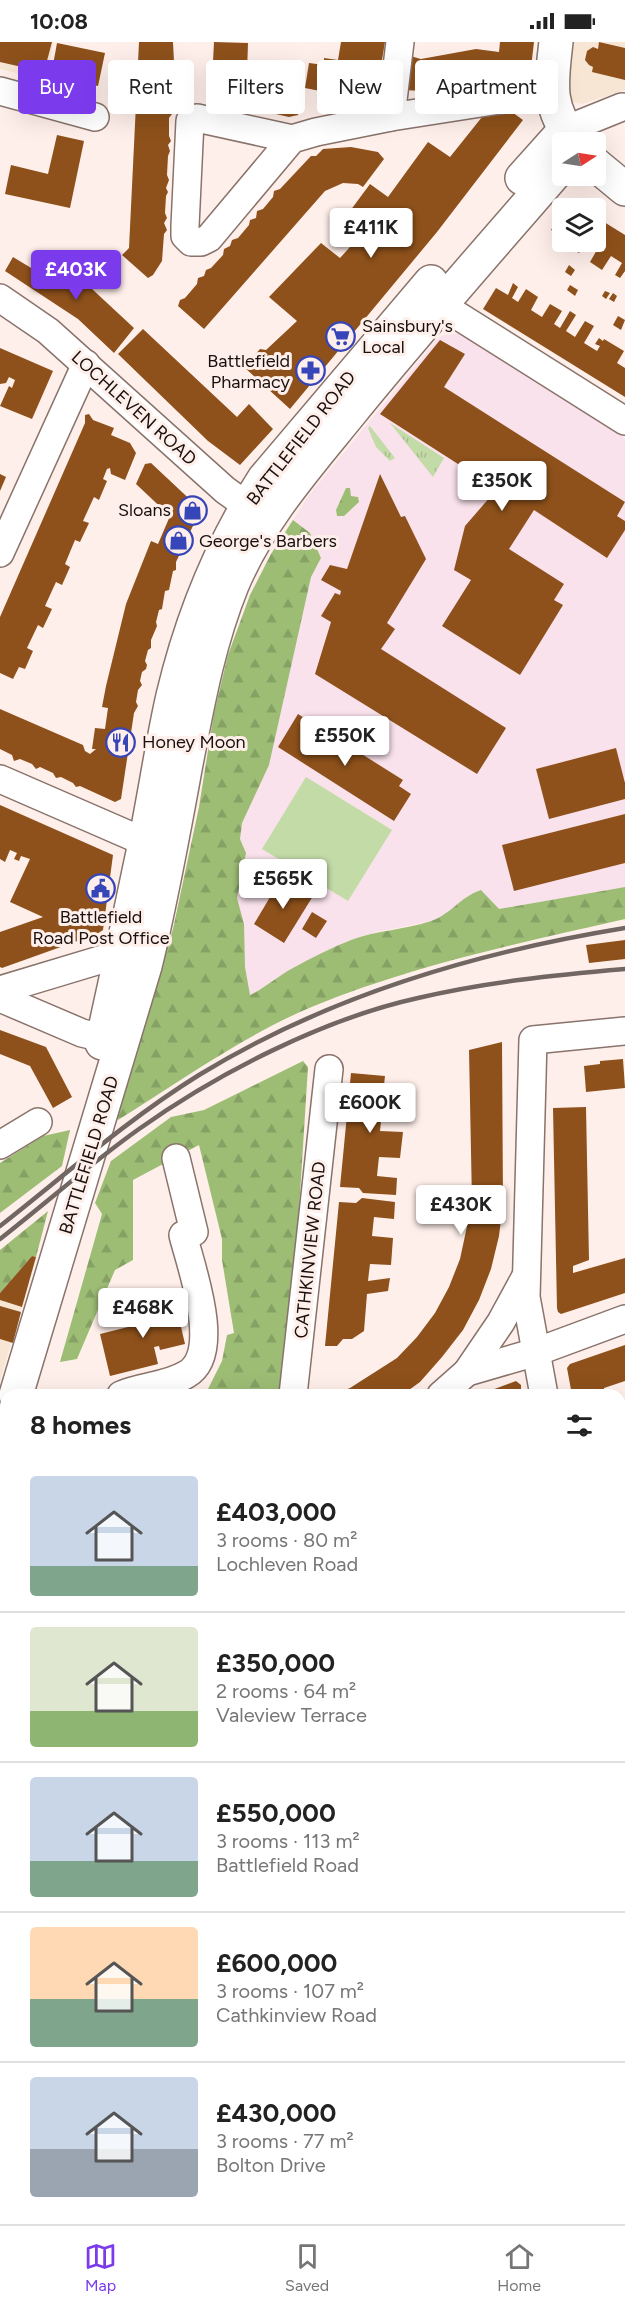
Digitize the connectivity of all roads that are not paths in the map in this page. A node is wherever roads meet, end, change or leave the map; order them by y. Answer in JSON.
{"nodes":[{"id":1,"x":400,"y":42,"type":"edge"},
{"id":2,"x":556,"y":42,"type":"edge"},
{"id":3,"x":554,"y":60,"type":"edge"},
{"id":4,"x":0,"y":91,"type":"edge"},
{"id":5,"x":558,"y":106,"type":"edge"},
{"id":6,"x":623,"y":106,"type":"edge"},
{"id":7,"x":415,"y":113,"type":"edge"},
{"id":8,"x":95,"y":117,"type":"dead end"},
{"id":9,"x":392,"y":117,"type":"junction"},
{"id":10,"x":571,"y":132,"type":"edge"},
{"id":11,"x":583,"y":132,"type":"edge"},
{"id":12,"x":292,"y":139,"type":"junction"},
{"id":13,"x":552,"y":163,"type":"edge"},
{"id":14,"x":606,"y":173,"type":"edge"},
{"id":15,"x":552,"y":175,"type":"edge"},
{"id":16,"x":625,"y":189,"type":"edge"},
{"id":17,"x":0,"y":298,"type":"edge"},
{"id":18,"x":431,"y":299,"type":"junction"},
{"id":19,"x":86,"y":364,"type":"junction"},
{"id":20,"x":625,"y":421,"type":"edge"},
{"id":21,"x":258,"y":512,"type":"junction"},
{"id":22,"x":2,"y":542,"type":"edge"},
{"id":23,"x":0,"y":779,"type":"edge"},
{"id":24,"x":158,"y":844,"type":"junction"},
{"id":25,"x":131,"y":967,"type":"junction"},
{"id":26,"x":0,"y":990,"type":"edge"},
{"id":27,"x":0,"y":998,"type":"edge"},
{"id":28,"x":625,"y":1031,"type":"edge"},
{"id":29,"x":113,"y":1040,"type":"junction"},
{"id":30,"x":329,"y":1069,"type":"dead end"},
{"id":31,"x":38,"y":1122,"type":"dead end"},
{"id":32,"x":0,"y":1145,"type":"edge"},
{"id":33,"x":176,"y":1158,"type":"dead end"},
{"id":34,"x":526,"y":1275,"type":"junction"},
{"id":35,"x":625,"y":1319,"type":"edge"},
{"id":36,"x":537,"y":1352,"type":"junction"},
{"id":37,"x":467,"y":1372,"type":"junction"},
{"id":38,"x":18,"y":1389,"type":"edge"},
{"id":39,"x":140,"y":1389,"type":"edge"},
{"id":40,"x":294,"y":1389,"type":"edge"},
{"id":41,"x":448,"y":1389,"type":"edge"},
{"id":42,"x":543,"y":1389,"type":"edge"}],
"edges":[{"from":1,"to":9,"type":"street"},
{"from":2,"to":3,"type":"main road"},
{"from":4,"to":8,"type":"street"},
{"from":5,"to":10,"type":"main road"},
{"from":6,"to":11,"type":"street"},
{"from":7,"to":9,"type":"street"},
{"from":9,"to":12,"type":"street"},
{"from":12,"to":12,"type":"street"},
{"from":13,"to":18,"type":"main road","name":"BATTLEFIELD ROAD"},
{"from":14,"to":16,"type":"main road"},
{"from":15,"to":18,"type":"main road","name":"BATTLEFIELD ROAD"},
{"from":17,"to":19,"type":"street","name":"LOCHLEVEN ROAD"},
{"from":18,"to":20,"type":"street"},
{"from":18,"to":21,"type":"main road","name":"BATTLEFIELD ROAD"},
{"from":19,"to":21,"type":"street","name":"LOCHLEVEN ROAD"},
{"from":19,"to":22,"type":"street"},
{"from":21,"to":24,"type":"main road","name":"BATTLEFIELD ROAD"},
{"from":23,"to":24,"type":"street"},
{"from":24,"to":25,"type":"main road","name":"BATTLEFIELD ROAD"},
{"from":25,"to":26,"type":"street"},
{"from":25,"to":29,"type":"main road","name":"BATTLEFIELD ROAD"},
{"from":27,"to":29,"type":"street"},
{"from":28,"to":34,"type":"street"},
{"from":29,"to":38,"type":"main road","name":"BATTLEFIELD ROAD"},
{"from":30,"to":40,"type":"street","name":"CATHKINVIEW ROAD"},
{"from":31,"to":32,"type":"street"},
{"from":33,"to":39,"type":"street"},
{"from":34,"to":36,"type":"street"},
{"from":34,"to":37,"type":"street"},
{"from":35,"to":36,"type":"street"},
{"from":36,"to":37,"type":"street"},
{"from":36,"to":42,"type":"street"},
{"from":37,"to":41,"type":"street"}]}
